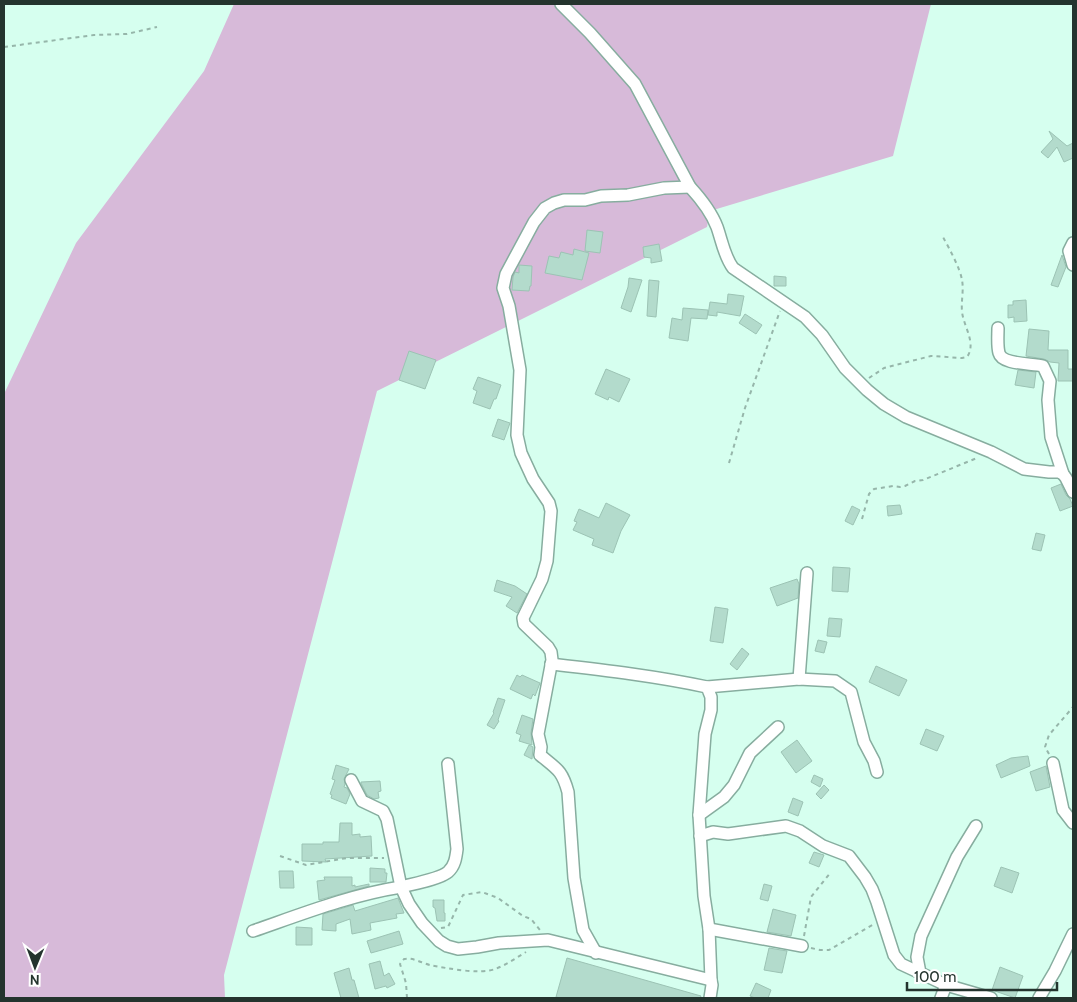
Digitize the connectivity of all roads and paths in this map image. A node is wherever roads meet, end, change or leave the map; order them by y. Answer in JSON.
{"nodes":[{"id":1,"x":561,"y":4,"type":"edge"},
{"id":2,"x":157,"y":27,"type":"dead end"},
{"id":3,"x":4,"y":47,"type":"edge"},
{"id":4,"x":690,"y":187,"type":"junction"},
{"id":5,"x":943,"y":237,"type":"dead end"},
{"id":6,"x":1073,"y":243,"type":"edge"},
{"id":7,"x":1073,"y":265,"type":"edge"},
{"id":8,"x":784,"y":302,"type":"junction"},
{"id":9,"x":998,"y":328,"type":"dead end"},
{"id":10,"x":861,"y":384,"type":"junction"},
{"id":11,"x":991,"y":452,"type":"junction"},
{"id":12,"x":729,"y":463,"type":"dead end"},
{"id":13,"x":1064,"y":474,"type":"junction"},
{"id":14,"x":1073,"y":492,"type":"edge"},
{"id":15,"x":862,"y":519,"type":"dead end"},
{"id":16,"x":807,"y":573,"type":"dead end"},
{"id":17,"x":551,"y":664,"type":"junction"},
{"id":18,"x":799,"y":679,"type":"junction"},
{"id":19,"x":707,"y":687,"type":"junction"},
{"id":20,"x":1073,"y":708,"type":"edge"},
{"id":21,"x":778,"y":727,"type":"dead end"},
{"id":22,"x":1054,"y":762,"type":"joint"},
{"id":23,"x":448,"y":764,"type":"dead end"},
{"id":24,"x":878,"y":772,"type":"dead end"},
{"id":25,"x":351,"y":780,"type":"dead end"},
{"id":26,"x":699,"y":815,"type":"junction"},
{"id":27,"x":1073,"y":823,"type":"edge"},
{"id":28,"x":976,"y":826,"type":"dead end"},
{"id":29,"x":700,"y":836,"type":"junction"},
{"id":30,"x":280,"y":856,"type":"dead end"},
{"id":31,"x":394,"y":858,"type":"junction"},
{"id":32,"x":831,"y":872,"type":"dead end"},
{"id":33,"x":401,"y":887,"type":"junction"},
{"id":34,"x":882,"y":919,"type":"junction"},
{"id":35,"x":438,"y":929,"type":"dead end"},
{"id":36,"x":709,"y":929,"type":"junction"},
{"id":37,"x":253,"y":931,"type":"dead end"},
{"id":38,"x":1073,"y":934,"type":"edge"},
{"id":39,"x":548,"y":940,"type":"junction"},
{"id":40,"x":803,"y":946,"type":"junction"},
{"id":41,"x":527,"y":951,"type":"dead end"},
{"id":42,"x":596,"y":953,"type":"junction"},
{"id":43,"x":920,"y":973,"type":"junction"},
{"id":44,"x":711,"y":980,"type":"junction"},
{"id":45,"x":946,"y":986,"type":"junction"},
{"id":46,"x":407,"y":998,"type":"edge"},
{"id":47,"x":710,"y":998,"type":"edge"},
{"id":48,"x":941,"y":998,"type":"edge"},
{"id":49,"x":991,"y":998,"type":"edge"},
{"id":50,"x":1039,"y":998,"type":"edge"}],
"edges":[{"from":1,"to":4,"type":"street"},
{"from":2,"to":3,"type":"path"},
{"from":4,"to":8,"type":"street"},
{"from":4,"to":17,"type":"street"},
{"from":5,"to":10,"type":"path"},
{"from":6,"to":7,"type":"street"},
{"from":8,"to":10,"type":"street"},
{"from":8,"to":12,"type":"path"},
{"from":9,"to":13,"type":"street"},
{"from":10,"to":11,"type":"street"},
{"from":11,"to":13,"type":"street"},
{"from":11,"to":15,"type":"path"},
{"from":13,"to":14,"type":"street"},
{"from":16,"to":18,"type":"street"},
{"from":17,"to":19,"type":"street"},
{"from":17,"to":42,"type":"street"},
{"from":18,"to":19,"type":"street"},
{"from":18,"to":24,"type":"street"},
{"from":19,"to":26,"type":"street"},
{"from":20,"to":22,"type":"path"},
{"from":21,"to":26,"type":"street"},
{"from":22,"to":27,"type":"street"},
{"from":23,"to":33,"type":"street"},
{"from":25,"to":31,"type":"street"},
{"from":26,"to":29,"type":"street"},
{"from":28,"to":43,"type":"street"},
{"from":29,"to":34,"type":"street"},
{"from":29,"to":36,"type":"street"},
{"from":30,"to":31,"type":"path"},
{"from":31,"to":33,"type":"street"},
{"from":32,"to":40,"type":"path"},
{"from":33,"to":37,"type":"street"},
{"from":33,"to":39,"type":"street"},
{"from":34,"to":40,"type":"path"},
{"from":34,"to":43,"type":"street"},
{"from":35,"to":39,"type":"path"},
{"from":36,"to":40,"type":"street"},
{"from":36,"to":44,"type":"street"},
{"from":38,"to":50,"type":"street"},
{"from":39,"to":42,"type":"street"},
{"from":41,"to":46,"type":"path"},
{"from":42,"to":44,"type":"street"},
{"from":43,"to":45,"type":"street"},
{"from":44,"to":47,"type":"street"},
{"from":45,"to":48,"type":"street"},
{"from":45,"to":49,"type":"street"}]}
